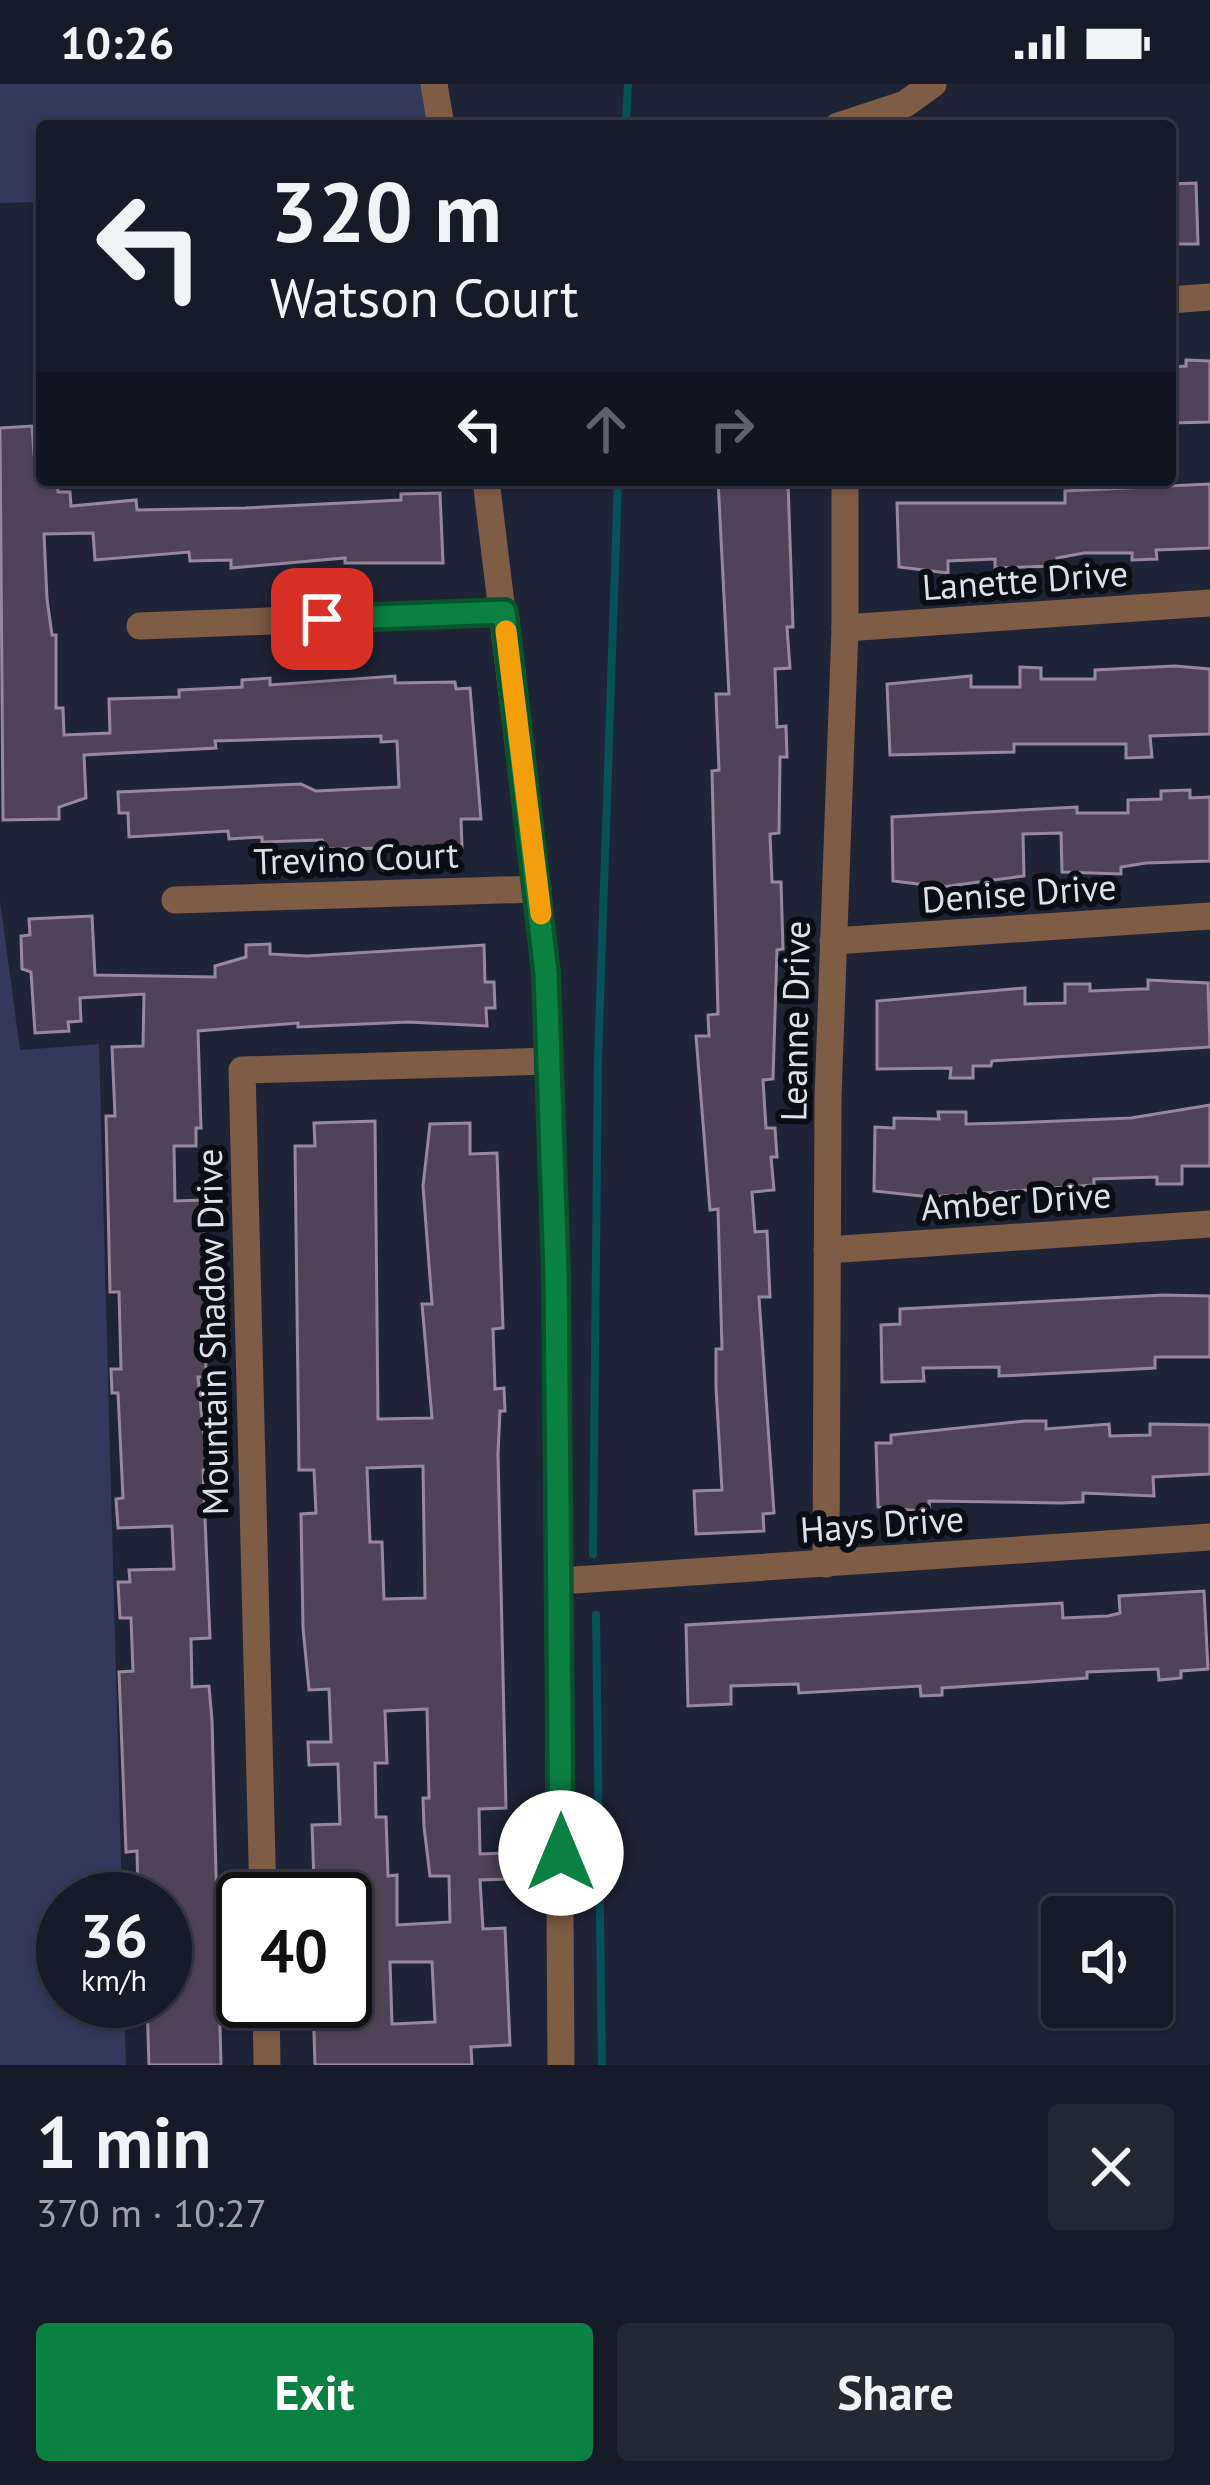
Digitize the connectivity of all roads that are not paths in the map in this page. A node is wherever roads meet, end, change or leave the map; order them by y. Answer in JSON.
{"nodes":[{"id":1,"x":434,"y":84,"type":"edge"},
{"id":2,"x":933,"y":84,"type":"edge"},
{"id":3,"x":439,"y":120,"type":"edge"},
{"id":4,"x":856,"y":120,"type":"edge"},
{"id":5,"x":1210,"y":297,"type":"edge"},
{"id":6,"x":1176,"y":300,"type":"edge"},
{"id":7,"x":487,"y":486,"type":"edge"},
{"id":8,"x":844,"y":486,"type":"edge"},
{"id":9,"x":1210,"y":603,"type":"edge"},
{"id":10,"x":504,"y":612,"type":"junction"},
{"id":11,"x":140,"y":626,"type":"dead end"},
{"id":12,"x":845,"y":628,"type":"junction"},
{"id":13,"x":538,"y":889,"type":"junction"},
{"id":14,"x":175,"y":900,"type":"dead end"},
{"id":15,"x":1210,"y":916,"type":"edge"},
{"id":16,"x":833,"y":941,"type":"junction"},
{"id":17,"x":549,"y":1061,"type":"junction"},
{"id":18,"x":1210,"y":1224,"type":"edge"},
{"id":19,"x":827,"y":1250,"type":"junction"},
{"id":20,"x":1210,"y":1537,"type":"edge"},
{"id":21,"x":826,"y":1564,"type":"junction"},
{"id":22,"x":560,"y":1581,"type":"junction"},
{"id":23,"x":262,"y":1872,"type":"edge"},
{"id":24,"x":266,"y":2028,"type":"edge"},
{"id":25,"x":267,"y":2065,"type":"edge"},
{"id":26,"x":561,"y":2065,"type":"edge"}],
"edges":[{"from":1,"to":3,"type":"street"},
{"from":2,"to":4,"type":"street"},
{"from":5,"to":6,"type":"street"},
{"from":7,"to":10,"type":"street"},
{"from":8,"to":12,"type":"street","name":"Leanne Drive"},
{"from":9,"to":12,"type":"street","name":"Lanette Drive"},
{"from":10,"to":11,"type":"street"},
{"from":10,"to":13,"type":"street"},
{"from":12,"to":16,"type":"street","name":"Leanne Drive"},
{"from":13,"to":14,"type":"street","name":"Trevino Court"},
{"from":13,"to":17,"type":"street"},
{"from":15,"to":16,"type":"street","name":"Denise Drive"},
{"from":16,"to":19,"type":"street","name":"Leanne Drive"},
{"from":17,"to":22,"type":"street"},
{"from":17,"to":23,"type":"street","name":"Mountain Shadow Drive"},
{"from":18,"to":19,"type":"street","name":"Amber Drive"},
{"from":19,"to":21,"type":"street","name":"Leanne Drive"},
{"from":20,"to":21,"type":"street","name":"Hays Drive"},
{"from":21,"to":22,"type":"street","name":"Hays Drive"},
{"from":22,"to":26,"type":"street"},
{"from":24,"to":25,"type":"street"}]}
